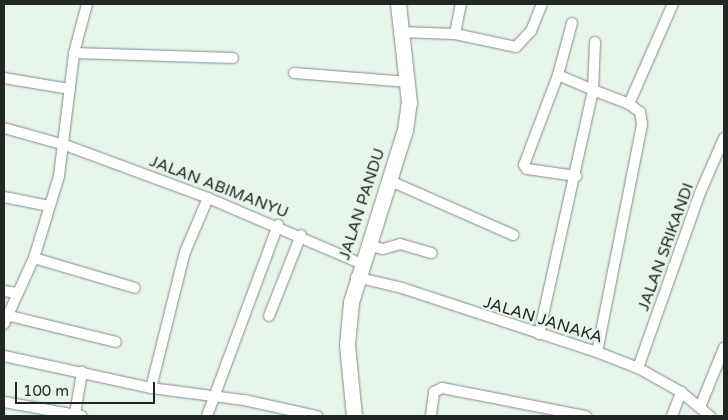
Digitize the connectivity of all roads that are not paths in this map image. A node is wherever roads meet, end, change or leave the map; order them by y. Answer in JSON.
{"nodes":[{"id":1,"x":86,"y":4,"type":"edge"},
{"id":2,"x":398,"y":4,"type":"edge"},
{"id":3,"x":461,"y":4,"type":"edge"},
{"id":4,"x":542,"y":4,"type":"edge"},
{"id":5,"x":673,"y":4,"type":"edge"},
{"id":6,"x":572,"y":23,"type":"dead end"},
{"id":7,"x":399,"y":32,"type":"junction"},
{"id":8,"x":455,"y":34,"type":"junction"},
{"id":9,"x":595,"y":42,"type":"dead end"},
{"id":10,"x":74,"y":53,"type":"junction"},
{"id":11,"x":233,"y":58,"type":"dead end"},
{"id":12,"x":294,"y":73,"type":"dead end"},
{"id":13,"x":558,"y":75,"type":"junction"},
{"id":14,"x":4,"y":78,"type":"edge"},
{"id":15,"x":409,"y":82,"type":"junction"},
{"id":16,"x":70,"y":89,"type":"junction"},
{"id":17,"x":593,"y":90,"type":"junction"},
{"id":18,"x":629,"y":104,"type":"junction"},
{"id":19,"x":4,"y":128,"type":"edge"},
{"id":20,"x":724,"y":138,"type":"edge"},
{"id":21,"x":65,"y":145,"type":"junction"},
{"id":22,"x":720,"y":158,"type":"edge"},
{"id":23,"x":577,"y":176,"type":"junction"},
{"id":24,"x":388,"y":180,"type":"junction"},
{"id":25,"x":4,"y":197,"type":"edge"},
{"id":26,"x":208,"y":198,"type":"junction"},
{"id":27,"x":49,"y":206,"type":"junction"},
{"id":28,"x":278,"y":225,"type":"junction"},
{"id":29,"x":301,"y":235,"type":"junction"},
{"id":30,"x":513,"y":235,"type":"dead end"},
{"id":31,"x":367,"y":245,"type":"junction"},
{"id":32,"x":432,"y":253,"type":"dead end"},
{"id":33,"x":34,"y":258,"type":"junction"},
{"id":34,"x":358,"y":270,"type":"junction"},
{"id":35,"x":135,"y":288,"type":"dead end"},
{"id":36,"x":4,"y":291,"type":"edge"},
{"id":37,"x":17,"y":293,"type":"junction"},
{"id":38,"x":269,"y":316,"type":"dead end"},
{"id":39,"x":5,"y":319,"type":"edge"},
{"id":40,"x":539,"y":334,"type":"junction"},
{"id":41,"x":116,"y":342,"type":"dead end"},
{"id":42,"x":724,"y":348,"type":"edge"},
{"id":43,"x":597,"y":352,"type":"junction"},
{"id":44,"x":4,"y":356,"type":"edge"},
{"id":45,"x":638,"y":368,"type":"junction"},
{"id":46,"x":82,"y":372,"type":"junction"},
{"id":47,"x":150,"y":388,"type":"junction"},
{"id":48,"x":681,"y":392,"type":"junction"},
{"id":49,"x":217,"y":398,"type":"junction"},
{"id":50,"x":4,"y":402,"type":"edge"},
{"id":51,"x":700,"y":407,"type":"junction"},
{"id":52,"x":79,"y":415,"type":"edge"},
{"id":53,"x":207,"y":416,"type":"edge"},
{"id":54,"x":317,"y":416,"type":"edge"},
{"id":55,"x":354,"y":416,"type":"edge"},
{"id":56,"x":431,"y":416,"type":"edge"},
{"id":57,"x":586,"y":416,"type":"edge"},
{"id":58,"x":672,"y":416,"type":"edge"},
{"id":59,"x":710,"y":416,"type":"edge"}],
"edges":[{"from":1,"to":10,"type":"street"},
{"from":2,"to":7,"type":"street","name":"JALAN PANDU"},
{"from":3,"to":8,"type":"street"},
{"from":4,"to":8,"type":"street"},
{"from":5,"to":18,"type":"street"},
{"from":6,"to":13,"type":"street"},
{"from":7,"to":8,"type":"street"},
{"from":7,"to":15,"type":"street","name":"JALAN PANDU"},
{"from":9,"to":17,"type":"street"},
{"from":10,"to":11,"type":"street"},
{"from":10,"to":16,"type":"street"},
{"from":12,"to":15,"type":"street"},
{"from":13,"to":17,"type":"street"},
{"from":13,"to":23,"type":"street"},
{"from":14,"to":16,"type":"street"},
{"from":15,"to":24,"type":"street","name":"JALAN PANDU"},
{"from":16,"to":21,"type":"street"},
{"from":17,"to":18,"type":"street"},
{"from":17,"to":23,"type":"street"},
{"from":18,"to":43,"type":"street"},
{"from":19,"to":21,"type":"street","name":"JALAN ABIMANYU"},
{"from":20,"to":22,"type":"street","name":"JALAN SRIKANDI"},
{"from":21,"to":26,"type":"street","name":"JALAN ABIMANYU"},
{"from":21,"to":27,"type":"street"},
{"from":22,"to":45,"type":"street","name":"JALAN SRIKANDI"},
{"from":23,"to":40,"type":"street"},
{"from":24,"to":30,"type":"street"},
{"from":24,"to":31,"type":"street","name":"JALAN PANDU"},
{"from":25,"to":27,"type":"street"},
{"from":26,"to":28,"type":"street","name":"JALAN ABIMANYU"},
{"from":26,"to":47,"type":"street"},
{"from":27,"to":33,"type":"street"},
{"from":28,"to":29,"type":"street","name":"JALAN ABIMANYU"},
{"from":28,"to":49,"type":"street"},
{"from":29,"to":34,"type":"street","name":"JALAN ABIMANYU"},
{"from":29,"to":38,"type":"street"},
{"from":31,"to":32,"type":"street"},
{"from":31,"to":34,"type":"street","name":"JALAN PANDU"},
{"from":33,"to":35,"type":"street"},
{"from":33,"to":37,"type":"street"},
{"from":34,"to":40,"type":"street","name":"JALAN JANAKA"},
{"from":34,"to":55,"type":"street","name":"JALAN PANDU"},
{"from":36,"to":37,"type":"street"},
{"from":37,"to":39,"type":"street"},
{"from":39,"to":41,"type":"street"},
{"from":40,"to":43,"type":"street","name":"JALAN JANAKA"},
{"from":42,"to":51,"type":"street"},
{"from":43,"to":45,"type":"street","name":"JALAN JANAKA"},
{"from":44,"to":46,"type":"street"},
{"from":45,"to":48,"type":"street","name":"JALAN JANAKA"},
{"from":46,"to":47,"type":"street"},
{"from":46,"to":52,"type":"street"},
{"from":47,"to":49,"type":"street"},
{"from":48,"to":51,"type":"street","name":"JALAN JANAKA"},
{"from":48,"to":58,"type":"street"},
{"from":49,"to":53,"type":"street"},
{"from":49,"to":54,"type":"street"},
{"from":50,"to":52,"type":"street"},
{"from":51,"to":59,"type":"street","name":"JALAN JANAKA"},
{"from":56,"to":57,"type":"street"}]}
